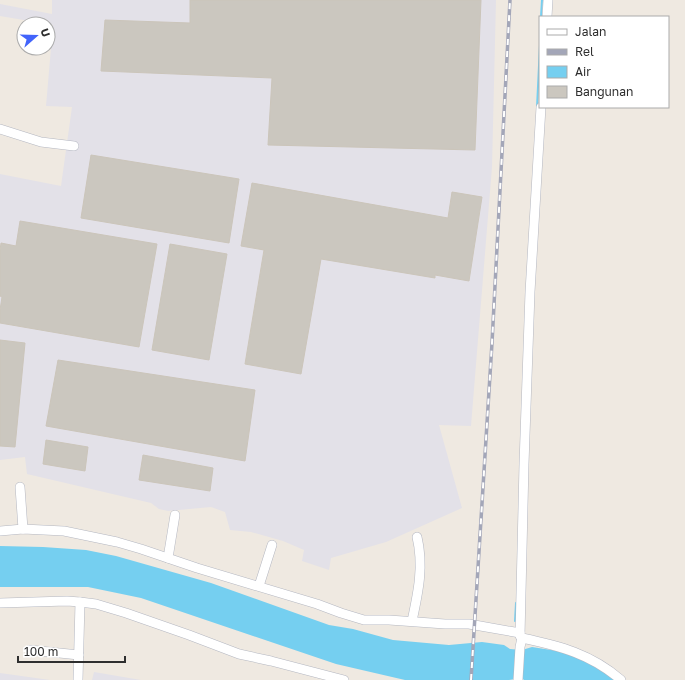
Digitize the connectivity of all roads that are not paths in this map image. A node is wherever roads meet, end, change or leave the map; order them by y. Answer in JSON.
{"nodes":[{"id":1,"x":548,"y":0,"type":"edge"},
{"id":2,"x":547,"y":16,"type":"edge"},
{"id":3,"x":541,"y":108,"type":"edge"},
{"id":4,"x":0,"y":129,"type":"edge"},
{"id":5,"x":74,"y":146,"type":"dead end"},
{"id":6,"x":20,"y":486,"type":"dead end"},
{"id":7,"x":175,"y":515,"type":"dead end"},
{"id":8,"x":23,"y":529,"type":"junction"},
{"id":9,"x":0,"y":530,"type":"edge"},
{"id":10,"x":417,"y":537,"type":"dead end"},
{"id":11,"x":272,"y":545,"type":"dead end"},
{"id":12,"x":168,"y":558,"type":"junction"},
{"id":13,"x":259,"y":586,"type":"junction"},
{"id":14,"x":80,"y":602,"type":"junction"},
{"id":15,"x":0,"y":603,"type":"edge"},
{"id":16,"x":412,"y":621,"type":"junction"},
{"id":17,"x":521,"y":639,"type":"junction"},
{"id":18,"x":30,"y":650,"type":"dead end"},
{"id":19,"x":79,"y":655,"type":"junction"},
{"id":20,"x":78,"y":680,"type":"edge"},
{"id":21,"x":344,"y":680,"type":"edge"},
{"id":22,"x":518,"y":680,"type":"edge"},
{"id":23,"x":621,"y":680,"type":"edge"}],
"edges":[{"from":1,"to":2,"type":"street"},
{"from":3,"to":17,"type":"street"},
{"from":4,"to":5,"type":"street"},
{"from":6,"to":8,"type":"street"},
{"from":7,"to":12,"type":"street"},
{"from":8,"to":9,"type":"street"},
{"from":8,"to":12,"type":"street"},
{"from":10,"to":16,"type":"street"},
{"from":11,"to":13,"type":"street"},
{"from":12,"to":13,"type":"street"},
{"from":13,"to":16,"type":"street"},
{"from":14,"to":15,"type":"street"},
{"from":14,"to":19,"type":"street"},
{"from":14,"to":21,"type":"street"},
{"from":16,"to":17,"type":"street"},
{"from":17,"to":22,"type":"street"},
{"from":17,"to":23,"type":"street"},
{"from":18,"to":19,"type":"street"},
{"from":19,"to":20,"type":"street"}]}
